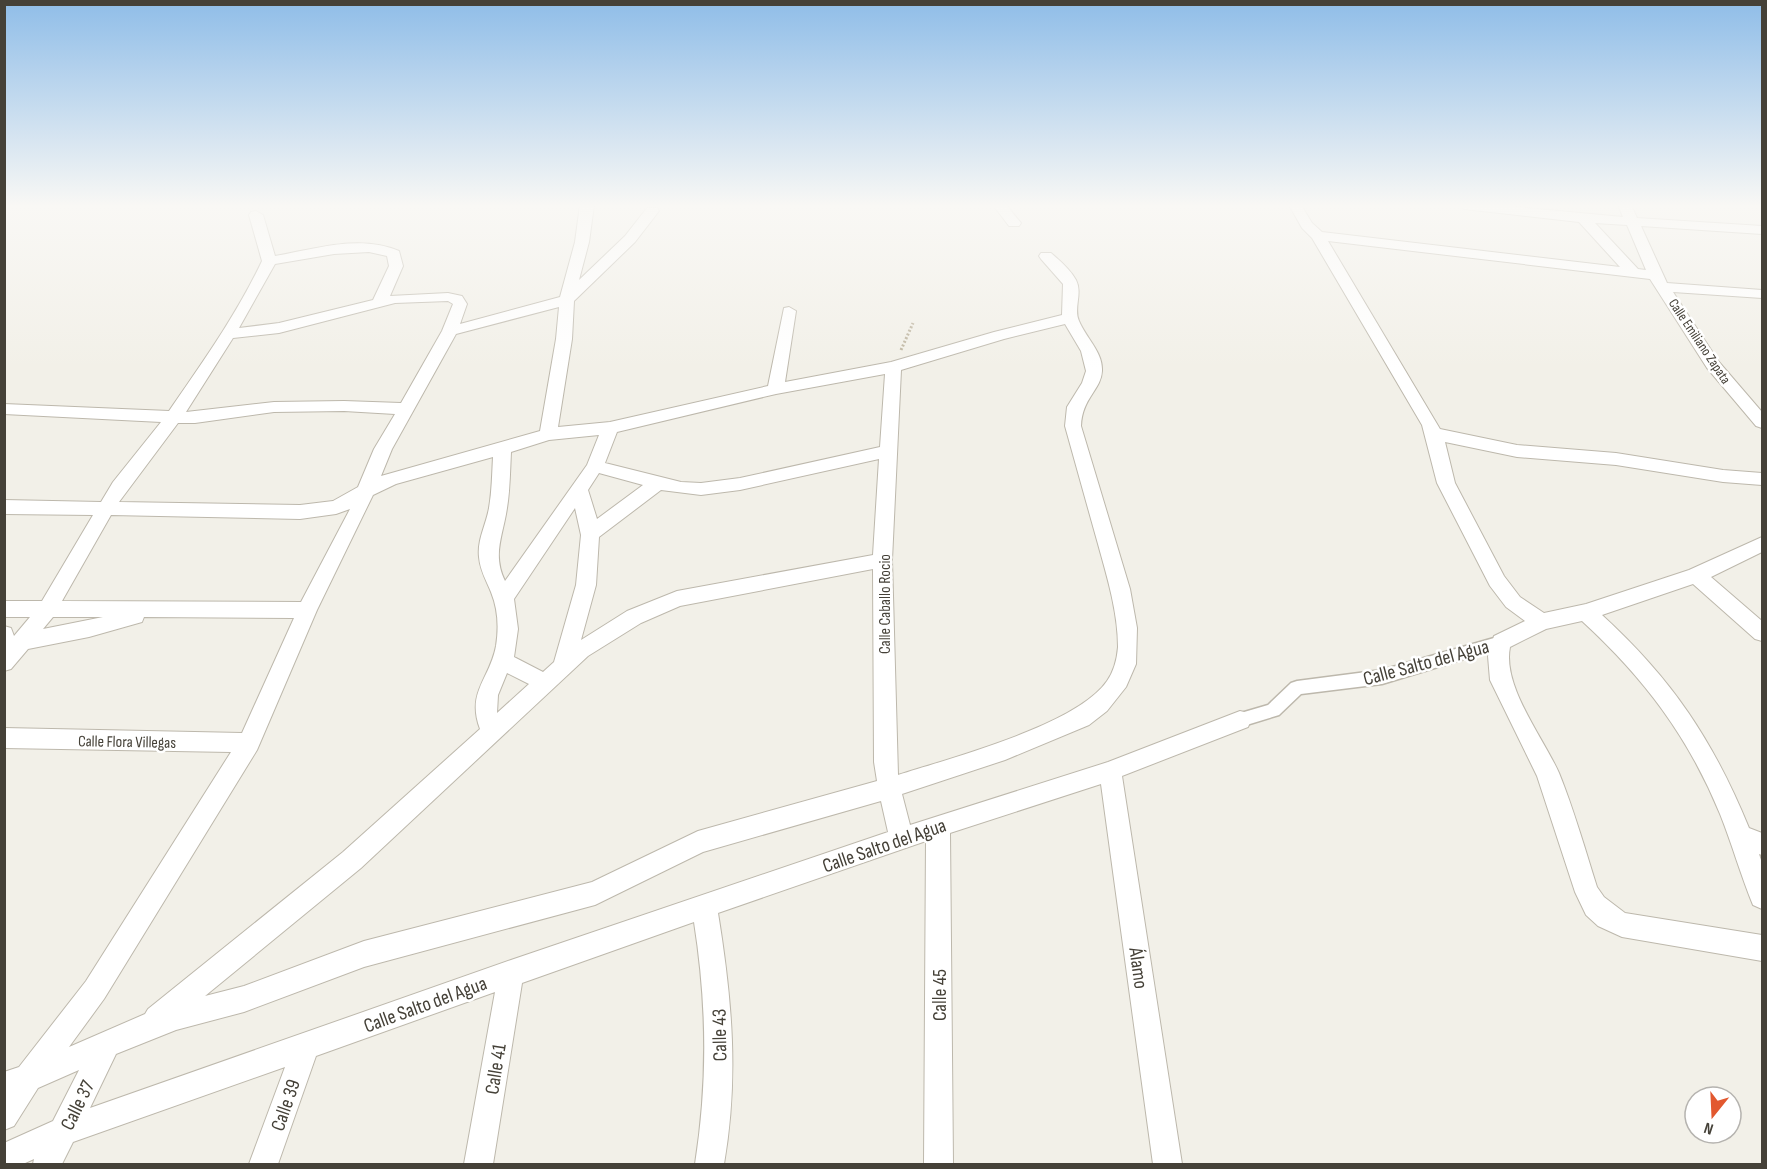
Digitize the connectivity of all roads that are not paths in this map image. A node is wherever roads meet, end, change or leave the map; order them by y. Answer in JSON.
{"nodes":[{"id":1,"x":279,"y":260,"type":"edge"},
{"id":2,"x":395,"y":260,"type":"edge"},
{"id":3,"x":577,"y":260,"type":"edge"},
{"id":4,"x":609,"y":260,"type":"edge"},
{"id":5,"x":1050,"y":260,"type":"edge"},
{"id":6,"x":1332,"y":260,"type":"edge"},
{"id":7,"x":1524,"y":260,"type":"edge"},
{"id":8,"x":1621,"y":260,"type":"edge"},
{"id":9,"x":1650,"y":260,"type":"edge"},
{"id":10,"x":269,"y":261,"type":"joint"},
{"id":11,"x":1633,"y":272,"type":"junction"},
{"id":12,"x":1660,"y":281,"type":"junction"},
{"id":13,"x":1762,"y":294,"type":"edge"},
{"id":14,"x":567,"y":300,"type":"junction"},
{"id":15,"x":380,"y":301,"type":"junction"},
{"id":16,"x":789,"y":311,"type":"dead end"},
{"id":17,"x":1070,"y":318,"type":"junction"},
{"id":18,"x":450,"y":331,"type":"junction"},
{"id":19,"x":230,"y":334,"type":"junction"},
{"id":20,"x":894,"y":368,"type":"junction"},
{"id":21,"x":776,"y":389,"type":"junction"},
{"id":22,"x":4,"y":409,"type":"edge"},
{"id":23,"x":405,"y":409,"type":"junction"},
{"id":24,"x":173,"y":418,"type":"junction"},
{"id":25,"x":1762,"y":422,"type":"edge"},
{"id":26,"x":610,"y":428,"type":"junction"},
{"id":27,"x":548,"y":434,"type":"junction"},
{"id":28,"x":1435,"y":434,"type":"junction"},
{"id":29,"x":502,"y":449,"type":"junction"},
{"id":30,"x":890,"y":451,"type":"junction"},
{"id":31,"x":595,"y":466,"type":"junction"},
{"id":32,"x":1762,"y":479,"type":"edge"},
{"id":33,"x":658,"y":483,"type":"junction"},
{"id":34,"x":579,"y":490,"type":"junction"},
{"id":35,"x":366,"y":491,"type":"junction"},
{"id":36,"x":4,"y":507,"type":"edge"},
{"id":37,"x":106,"y":508,"type":"junction"},
{"id":38,"x":590,"y":534,"type":"junction"},
{"id":39,"x":1761,"y":547,"type":"edge"},
{"id":40,"x":882,"y":560,"type":"junction"},
{"id":41,"x":1696,"y":575,"type":"junction"},
{"id":42,"x":504,"y":598,"type":"junction"},
{"id":43,"x":165,"y":608,"type":"junction"},
{"id":44,"x":4,"y":609,"type":"edge"},
{"id":45,"x":47,"y":610,"type":"junction"},
{"id":46,"x":307,"y":610,"type":"junction"},
{"id":47,"x":1586,"y":612,"type":"junction"},
{"id":48,"x":1541,"y":622,"type":"junction"},
{"id":49,"x":1762,"y":633,"type":"edge"},
{"id":50,"x":14,"y":637,"type":"edge"},
{"id":51,"x":1501,"y":642,"type":"junction"},
{"id":52,"x":4,"y":657,"type":"edge"},
{"id":53,"x":502,"y":661,"type":"junction"},
{"id":54,"x":4,"y":663,"type":"edge"},
{"id":55,"x":563,"y":666,"type":"junction"},
{"id":56,"x":546,"y":683,"type":"junction"},
{"id":57,"x":1240,"y":720,"type":"joint"},
{"id":58,"x":492,"y":731,"type":"junction"},
{"id":59,"x":4,"y":738,"type":"edge"},
{"id":60,"x":249,"y":743,"type":"junction"},
{"id":61,"x":1110,"y":771,"type":"junction"},
{"id":62,"x":889,"y":788,"type":"junction"},
{"id":63,"x":938,"y":826,"type":"junction"},
{"id":64,"x":902,"y":839,"type":"junction"},
{"id":65,"x":1753,"y":841,"type":"edge"},
{"id":66,"x":1762,"y":897,"type":"edge"},
{"id":67,"x":704,"y":906,"type":"junction"},
{"id":68,"x":1762,"y":948,"type":"edge"},
{"id":69,"x":511,"y":973,"type":"junction"},
{"id":70,"x":146,"y":1027,"type":"junction"},
{"id":71,"x":106,"y":1045,"type":"junction"},
{"id":72,"x":306,"y":1046,"type":"junction"},
{"id":73,"x":28,"y":1078,"type":"junction"},
{"id":74,"x":4,"y":1086,"type":"edge"},
{"id":75,"x":4,"y":1116,"type":"edge"},
{"id":76,"x":64,"y":1131,"type":"junction"},
{"id":77,"x":4,"y":1158,"type":"edge"},
{"id":78,"x":47,"y":1164,"type":"edge"},
{"id":79,"x":264,"y":1164,"type":"edge"},
{"id":80,"x":479,"y":1164,"type":"edge"},
{"id":81,"x":710,"y":1164,"type":"edge"},
{"id":82,"x":939,"y":1164,"type":"edge"},
{"id":83,"x":1168,"y":1164,"type":"edge"}],
"edges":[{"from":1,"to":10,"type":"street"},
{"from":2,"to":15,"type":"street"},
{"from":3,"to":14,"type":"street"},
{"from":4,"to":14,"type":"street"},
{"from":5,"to":17,"type":"street"},
{"from":6,"to":28,"type":"street"},
{"from":7,"to":11,"type":"street"},
{"from":8,"to":11,"type":"street"},
{"from":9,"to":12,"type":"street","name":"Calle Emiliano Zapata"},
{"from":10,"to":19,"type":"street"},
{"from":11,"to":12,"type":"street"},
{"from":12,"to":13,"type":"street"},
{"from":12,"to":25,"type":"street","name":"Calle Emiliano Zapata"},
{"from":14,"to":18,"type":"street"},
{"from":14,"to":27,"type":"street"},
{"from":15,"to":18,"type":"street"},
{"from":15,"to":19,"type":"street"},
{"from":16,"to":21,"type":"street"},
{"from":17,"to":20,"type":"street"},
{"from":17,"to":62,"type":"street"},
{"from":18,"to":23,"type":"street"},
{"from":19,"to":24,"type":"street"},
{"from":20,"to":21,"type":"street"},
{"from":20,"to":30,"type":"street","name":"Calle Caballo Rocio"},
{"from":21,"to":26,"type":"street"},
{"from":22,"to":24,"type":"street"},
{"from":23,"to":24,"type":"street"},
{"from":23,"to":35,"type":"street"},
{"from":24,"to":37,"type":"street"},
{"from":26,"to":27,"type":"street"},
{"from":26,"to":31,"type":"street"},
{"from":27,"to":29,"type":"street"},
{"from":28,"to":32,"type":"street"},
{"from":28,"to":48,"type":"street"},
{"from":29,"to":35,"type":"street"},
{"from":29,"to":42,"type":"street"},
{"from":30,"to":33,"type":"street"},
{"from":30,"to":40,"type":"street","name":"Calle Caballo Rocio"},
{"from":31,"to":33,"type":"street"},
{"from":31,"to":34,"type":"street"},
{"from":33,"to":38,"type":"street"},
{"from":34,"to":38,"type":"street"},
{"from":34,"to":42,"type":"street"},
{"from":35,"to":37,"type":"street"},
{"from":35,"to":46,"type":"street"},
{"from":36,"to":37,"type":"street"},
{"from":37,"to":45,"type":"street"},
{"from":38,"to":55,"type":"street"},
{"from":39,"to":41,"type":"street","name":"Calle Salto del Agua"},
{"from":40,"to":55,"type":"street"},
{"from":40,"to":62,"type":"street","name":"Calle Caballo Rocio"},
{"from":41,"to":47,"type":"street","name":"Calle Salto del Agua"},
{"from":41,"to":49,"type":"street"},
{"from":42,"to":53,"type":"street"},
{"from":43,"to":45,"type":"street"},
{"from":43,"to":46,"type":"street"},
{"from":43,"to":50,"type":"street"},
{"from":44,"to":45,"type":"street"},
{"from":45,"to":50,"type":"street"},
{"from":46,"to":60,"type":"street"},
{"from":47,"to":48,"type":"street","name":"Calle Salto del Agua"},
{"from":47,"to":65,"type":"street"},
{"from":48,"to":51,"type":"street","name":"Calle Salto del Agua"},
{"from":50,"to":52,"type":"street"},
{"from":50,"to":54,"type":"street"},
{"from":51,"to":57,"type":"street","name":"Calle Salto del Agua"},
{"from":51,"to":68,"type":"street"},
{"from":53,"to":56,"type":"street"},
{"from":53,"to":58,"type":"street"},
{"from":55,"to":56,"type":"street"},
{"from":56,"to":58,"type":"street"},
{"from":57,"to":61,"type":"street","name":"Calle Salto del Agua"},
{"from":58,"to":70,"type":"street"},
{"from":59,"to":60,"type":"street","name":"Calle Flora Villegas"},
{"from":60,"to":73,"type":"street"},
{"from":61,"to":63,"type":"street","name":"Calle Salto del Agua"},
{"from":61,"to":83,"type":"street","name":"Álamo"},
{"from":62,"to":64,"type":"street","name":"Calle Caballo Rocio"},
{"from":62,"to":70,"type":"street"},
{"from":63,"to":64,"type":"street","name":"Calle Salto del Agua"},
{"from":63,"to":82,"type":"street","name":"Calle 45"},
{"from":64,"to":67,"type":"street","name":"Calle Salto del Agua"},
{"from":65,"to":66,"type":"street"},
{"from":67,"to":69,"type":"street","name":"Calle Salto del Agua"},
{"from":67,"to":81,"type":"street","name":"Calle 43"},
{"from":69,"to":72,"type":"street","name":"Calle Salto del Agua"},
{"from":69,"to":80,"type":"street","name":"Calle 41"},
{"from":70,"to":71,"type":"street"},
{"from":71,"to":73,"type":"street"},
{"from":71,"to":76,"type":"street","name":"Calle 37"},
{"from":72,"to":76,"type":"street","name":"Calle Salto del Agua"},
{"from":72,"to":79,"type":"street","name":"Calle 39"},
{"from":73,"to":74,"type":"street"},
{"from":73,"to":75,"type":"street"},
{"from":76,"to":77,"type":"street","name":"Calle Salto del Agua"},
{"from":76,"to":78,"type":"street","name":"Calle 37"}]}
